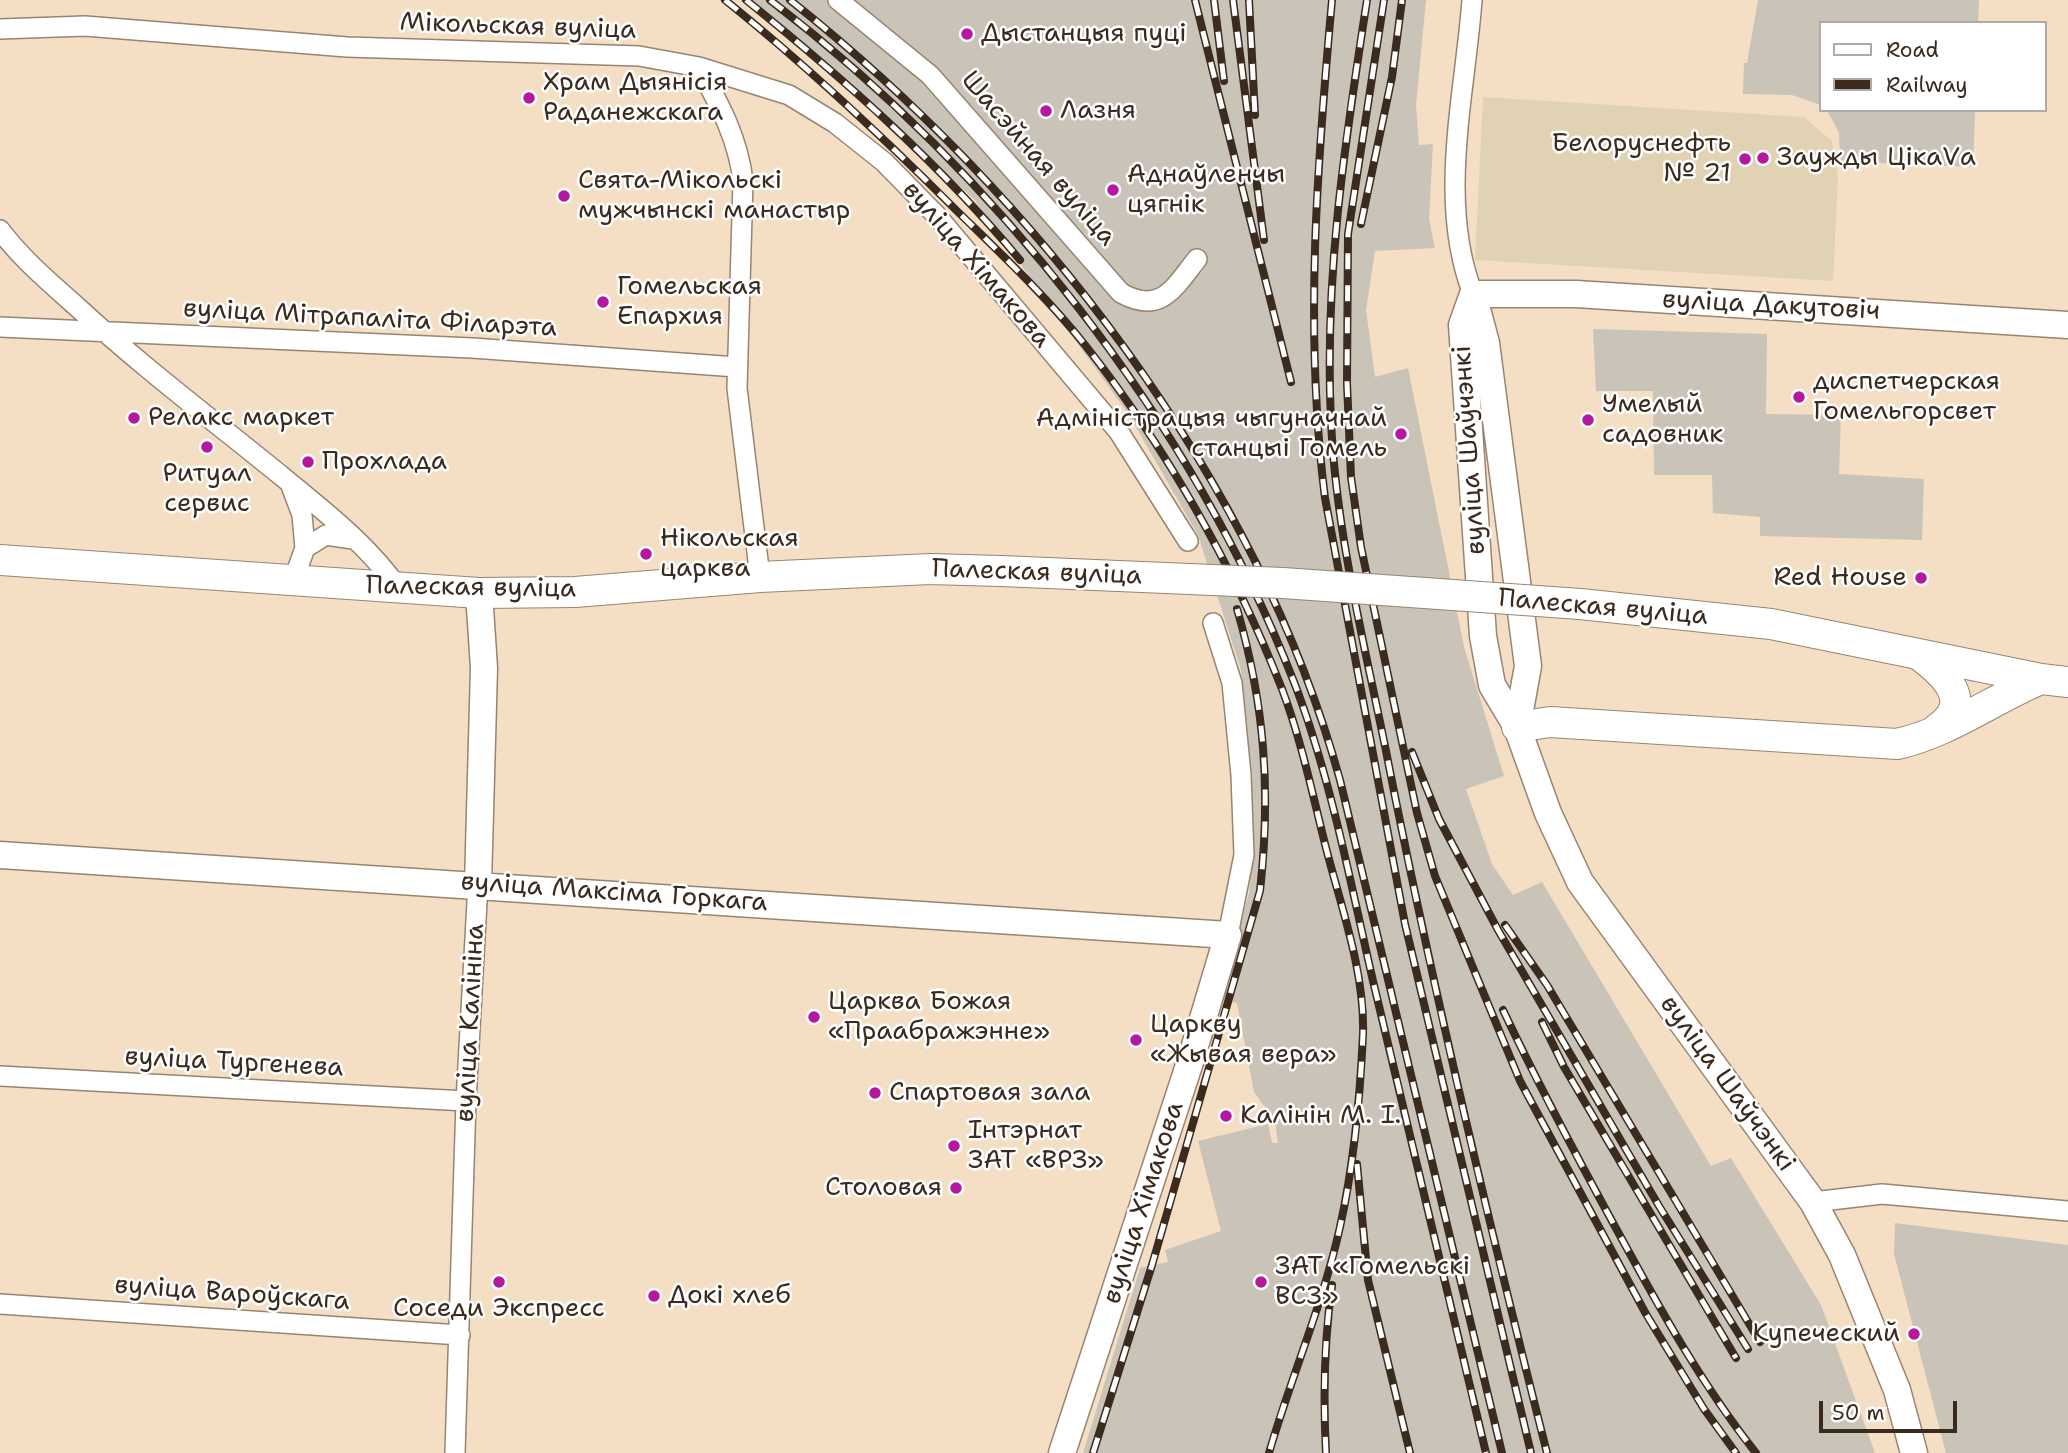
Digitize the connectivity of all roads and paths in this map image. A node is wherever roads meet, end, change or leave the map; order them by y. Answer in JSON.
{"nodes":[{"id":1,"x":838,"y":0,"type":"edge"},
{"id":2,"x":1472,"y":0,"type":"edge"},
{"id":3,"x":0,"y":29,"type":"edge"},
{"id":4,"x":699,"y":67,"type":"junction"},
{"id":5,"x":0,"y":230,"type":"edge"},
{"id":6,"x":1197,"y":259,"type":"dead end"},
{"id":7,"x":1523,"y":293,"type":"junction"},
{"id":8,"x":1473,"y":294,"type":"junction"},
{"id":9,"x":2068,"y":325,"type":"edge"},
{"id":10,"x":0,"y":327,"type":"edge"},
{"id":11,"x":102,"y":330,"type":"junction"},
{"id":12,"x":1486,"y":344,"type":"junction"},
{"id":13,"x":737,"y":367,"type":"junction"},
{"id":14,"x":290,"y":483,"type":"junction"},
{"id":15,"x":1504,"y":489,"type":"junction"},
{"id":16,"x":1473,"y":491,"type":"junction"},
{"id":17,"x":353,"y":539,"type":"junction"},
{"id":18,"x":1188,"y":541,"type":"dead end"},
{"id":19,"x":305,"y":548,"type":"junction"},
{"id":20,"x":0,"y":560,"type":"edge"},
{"id":21,"x":760,"y":577,"type":"junction"},
{"id":22,"x":293,"y":581,"type":"junction"},
{"id":23,"x":398,"y":588,"type":"junction"},
{"id":24,"x":480,"y":593,"type":"junction"},
{"id":25,"x":1213,"y":623,"type":"dead end"},
{"id":26,"x":1919,"y":655,"type":"junction"},
{"id":27,"x":2057,"y":676,"type":"edge"},
{"id":28,"x":1517,"y":727,"type":"junction"},
{"id":29,"x":1938,"y":728,"type":"junction"},
{"id":30,"x":0,"y":855,"type":"edge"},
{"id":31,"x":478,"y":884,"type":"junction"},
{"id":32,"x":1228,"y":935,"type":"junction"},
{"id":33,"x":0,"y":1076,"type":"edge"},
{"id":34,"x":466,"y":1101,"type":"junction"},
{"id":35,"x":1812,"y":1202,"type":"junction"},
{"id":36,"x":2068,"y":1211,"type":"edge"},
{"id":37,"x":0,"y":1304,"type":"edge"},
{"id":38,"x":460,"y":1335,"type":"junction"},
{"id":39,"x":455,"y":1453,"type":"edge"},
{"id":40,"x":1062,"y":1453,"type":"edge"},
{"id":41,"x":1914,"y":1453,"type":"edge"}],
"edges":[{"from":1,"to":6,"type":"street","name":"Шасэйная вуліца"},
{"from":2,"to":8,"type":"street","name":"вуліца Шаўчэнкі"},
{"from":3,"to":4,"type":"street","name":"Мікольская вуліца"},
{"from":4,"to":13,"type":"street"},
{"from":4,"to":18,"type":"street","name":"вуліца Хімакова"},
{"from":5,"to":11,"type":"street"},
{"from":7,"to":8,"type":"main road","name":"вуліца Дакутовіч"},
{"from":7,"to":9,"type":"main road","name":"вуліца Дакутовіч"},
{"from":7,"to":12,"type":"main road","name":"вуліца Шаўчэнкі"},
{"from":8,"to":12,"type":"main road","name":"вуліца Шаўчэнкі"},
{"from":8,"to":16,"type":"main road","name":"вуліца Шаўчэнкі"},
{"from":10,"to":11,"type":"street","name":"вуліца Мітрапаліта Філарэта"},
{"from":11,"to":13,"type":"street","name":"вуліца Мітрапаліта Філарэта"},
{"from":11,"to":14,"type":"street"},
{"from":12,"to":15,"type":"main road","name":"вуліца Шаўчэнкі"},
{"from":13,"to":21,"type":"street"},
{"from":14,"to":17,"type":"street"},
{"from":14,"to":19,"type":"street"},
{"from":15,"to":16,"type":"main road"},
{"from":15,"to":28,"type":"main road","name":"вуліца Шаўчэнкі"},
{"from":16,"to":28,"type":"main road","name":"вуліца Шаўчэнкі"},
{"from":17,"to":19,"type":"street","name":"Палеская вуліца"},
{"from":17,"to":23,"type":"street"},
{"from":19,"to":22,"type":"street"},
{"from":20,"to":22,"type":"main road","name":"Палеская вуліца"},
{"from":21,"to":24,"type":"main road","name":"Палеская вуліца"},
{"from":21,"to":26,"type":"main road","name":"Палеская вуліца","bridge":true},
{"from":22,"to":23,"type":"main road","name":"Палеская вуліца"},
{"from":23,"to":24,"type":"main road","name":"Палеская вуліца"},
{"from":24,"to":31,"type":"main road","name":"вуліца Калініна"},
{"from":25,"to":32,"type":"street","name":"вуліца Хімакова"},
{"from":26,"to":27,"type":"main road","name":"Палеская вуліца"},
{"from":26,"to":29,"type":"main road"},
{"from":27,"to":29,"type":"main road"},
{"from":28,"to":29,"type":"main road"},
{"from":28,"to":35,"type":"main road","name":"вуліца Шаўчэнкі"},
{"from":30,"to":31,"type":"main road","name":"вуліца Максіма Горкага"},
{"from":31,"to":32,"type":"main road","name":"вуліца Максіма Горкага"},
{"from":31,"to":34,"type":"street","name":"вуліца Калініна"},
{"from":32,"to":40,"type":"main road","name":"вуліца Хімакова"},
{"from":33,"to":34,"type":"street","name":"вуліца Тургенева"},
{"from":34,"to":38,"type":"street","name":"вуліца Калініна"},
{"from":35,"to":36,"type":"street"},
{"from":35,"to":41,"type":"main road","name":"вуліца Шаўчэнкі"},
{"from":37,"to":38,"type":"street","name":"вуліца Вароўскага"},
{"from":38,"to":39,"type":"street","name":"вуліца Калініна"}]}
